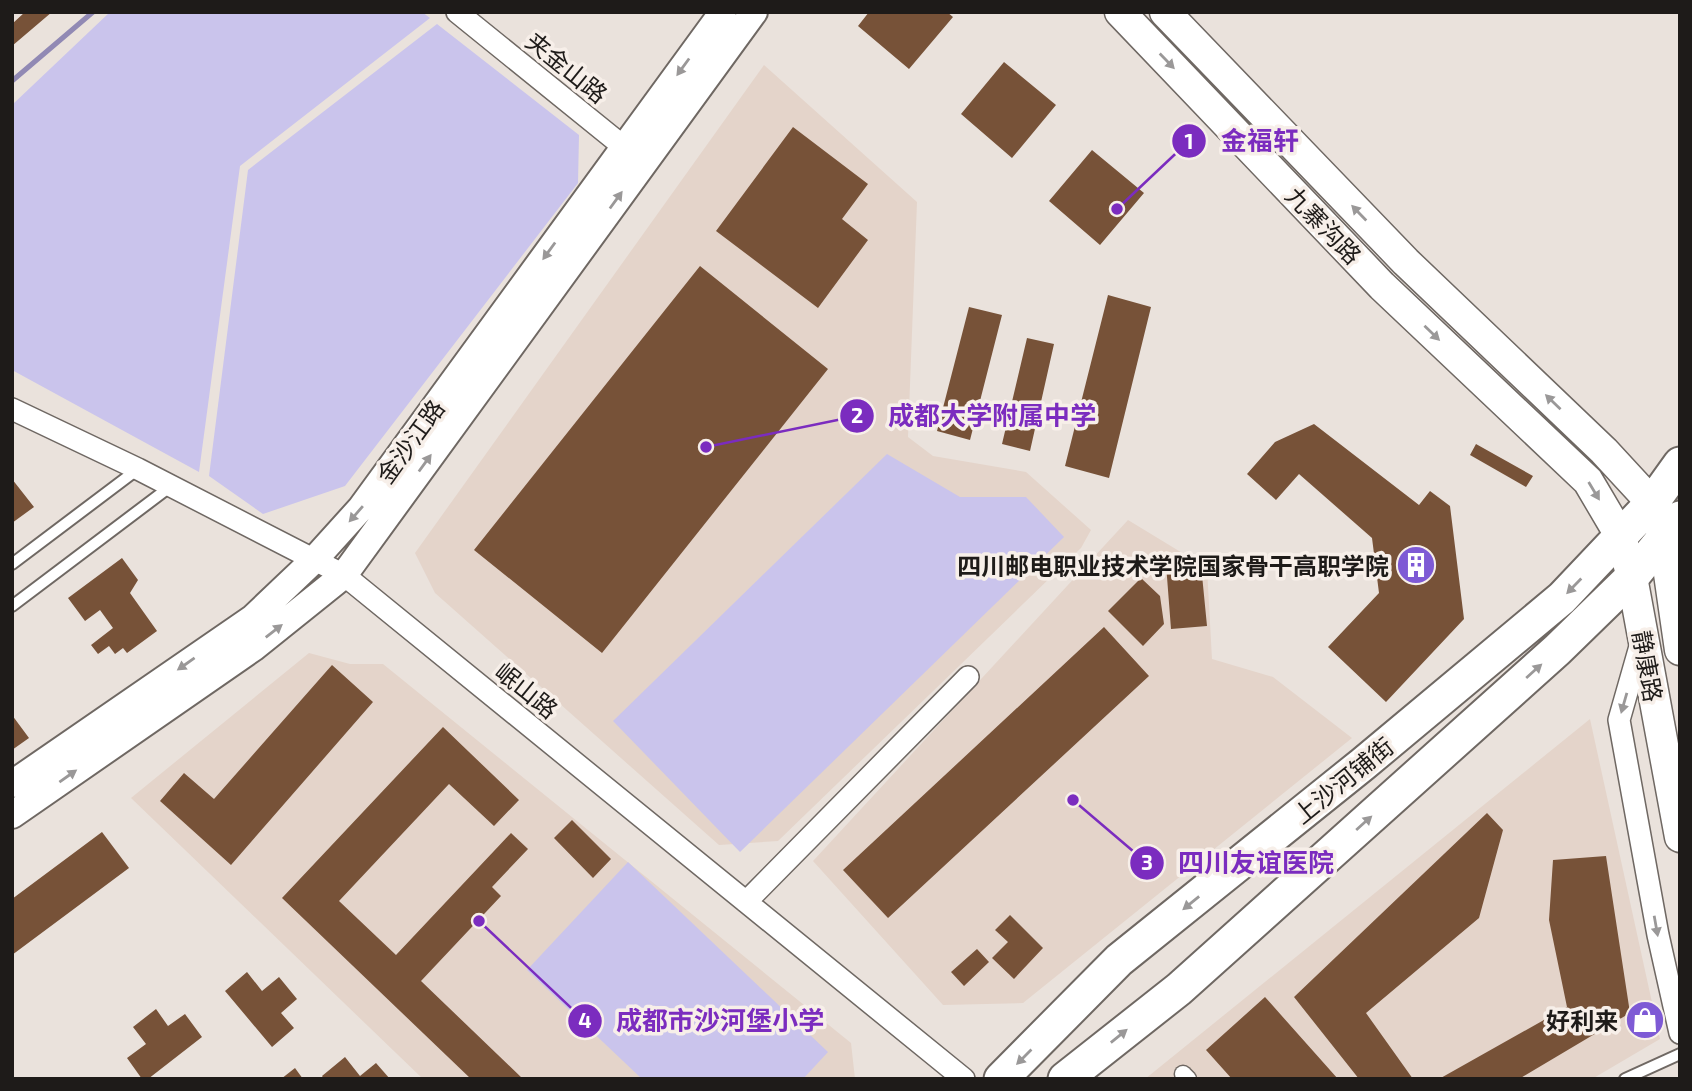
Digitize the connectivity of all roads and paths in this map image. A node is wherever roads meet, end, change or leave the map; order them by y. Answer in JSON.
{"nodes":[{"id":1,"x":457,"y":12,"type":"edge"},
{"id":2,"x":723,"y":12,"type":"edge"},
{"id":3,"x":754,"y":12,"type":"edge"},
{"id":4,"x":1119,"y":12,"type":"edge"},
{"id":5,"x":1165,"y":12,"type":"edge"},
{"id":6,"x":634,"y":155,"type":"junction"},
{"id":7,"x":1394,"y":274,"type":"junction"},
{"id":8,"x":12,"y":409,"type":"edge"},
{"id":9,"x":1680,"y":464,"type":"edge"},
{"id":10,"x":138,"y":469,"type":"junction"},
{"id":11,"x":171,"y":486,"type":"junction"},
{"id":12,"x":1665,"y":520,"type":"edge"},
{"id":13,"x":1621,"y":537,"type":"junction"},
{"id":14,"x":314,"y":560,"type":"junction"},
{"id":15,"x":12,"y":564,"type":"edge"},
{"id":16,"x":344,"y":575,"type":"junction"},
{"id":17,"x":1632,"y":577,"type":"junction"},
{"id":18,"x":12,"y":606,"type":"edge"},
{"id":19,"x":1643,"y":637,"type":"junction"},
{"id":20,"x":1680,"y":650,"type":"edge"},
{"id":21,"x":968,"y":677,"type":"dead end"},
{"id":22,"x":12,"y":784,"type":"edge"},
{"id":23,"x":12,"y":815,"type":"edge"},
{"id":24,"x":1680,"y":837,"type":"edge"},
{"id":25,"x":746,"y":902,"type":"junction"},
{"id":26,"x":1680,"y":1033,"type":"edge"},
{"id":27,"x":1680,"y":1054,"type":"edge"},
{"id":28,"x":964,"y":1079,"type":"edge"},
{"id":29,"x":1001,"y":1079,"type":"edge"},
{"id":30,"x":1065,"y":1079,"type":"edge"},
{"id":31,"x":1625,"y":1079,"type":"edge"}],
"edges":[{"from":1,"to":6,"type":"street","name":"夹金山路"},
{"from":2,"to":6,"type":"street","name":"金沙江路","one_way":true},
{"from":3,"to":6,"type":"street","name":"金沙江路"},
{"from":4,"to":7,"type":"main road","name":"九寨沟路","one_way":true},
{"from":7,"to":5,"type":"main road","name":"九寨沟路","one_way":true},
{"from":6,"to":14,"type":"street","name":"金沙江路","one_way":true},
{"from":16,"to":6,"type":"street","one_way":true},
{"from":12,"to":7,"type":"main road","one_way":true},
{"from":7,"to":13,"type":"main road","name":"静康路","one_way":true},
{"from":8,"to":10,"type":"street","name":"岷山路"},
{"from":9,"to":12,"type":"main road"},
{"from":10,"to":11,"type":"street","name":"岷山路"},
{"from":10,"to":15,"type":"lane"},
{"from":11,"to":14,"type":"street","name":"岷山路"},
{"from":11,"to":18,"type":"lane"},
{"from":12,"to":13,"type":"main road","name":"上沙河铺街"},
{"from":12,"to":17,"type":"main road","name":"上沙河铺街"},
{"from":12,"to":20,"type":"main road","name":"静康路"},
{"from":13,"to":17,"type":"main road","name":"静康路"},
{"from":13,"to":29,"type":"main road","name":"上沙河铺街","one_way":true},
{"from":14,"to":16,"type":"street","name":"岷山路"},
{"from":14,"to":22,"type":"street","name":"金沙江路","one_way":true},
{"from":23,"to":16,"type":"street","one_way":true},
{"from":16,"to":25,"type":"street","name":"岷山路"},
{"from":17,"to":19,"type":"main road","name":"静康路"},
{"from":30,"to":17,"type":"main road","name":"上沙河铺街","one_way":true},
{"from":19,"to":24,"type":"main road","name":"静康路"},
{"from":19,"to":26,"type":"street","one_way":true},
{"from":21,"to":25,"type":"street"},
{"from":25,"to":28,"type":"street","name":"岷山路"},
{"from":27,"to":31,"type":"lane"}]}
